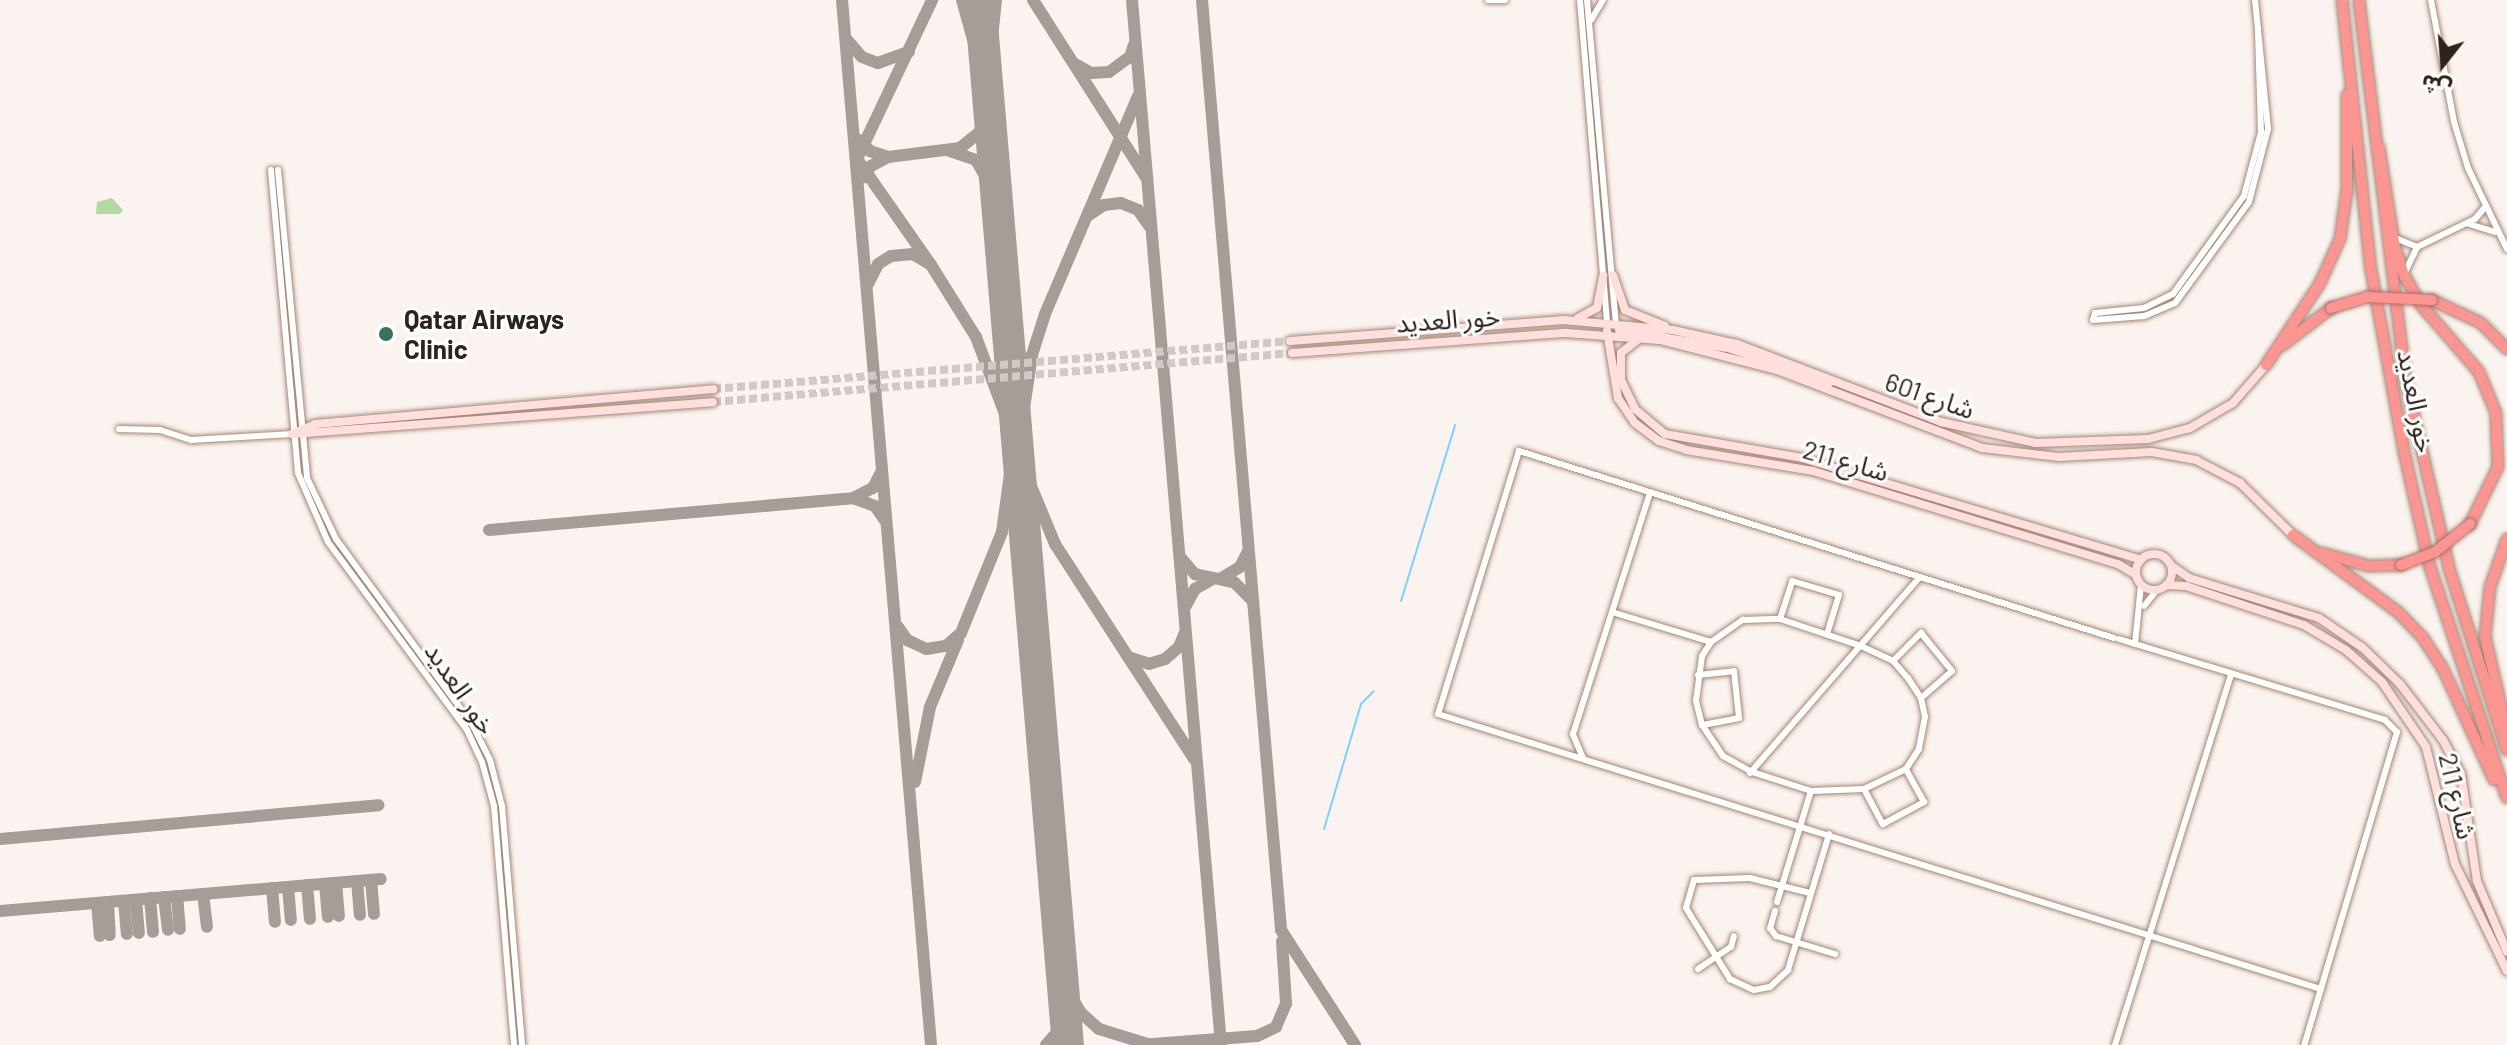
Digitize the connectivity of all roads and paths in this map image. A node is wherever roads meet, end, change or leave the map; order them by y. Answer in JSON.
{"nodes":[{"id":1,"x":1488,"y":0,"type":"edge"},
{"id":2,"x":1505,"y":0,"type":"edge"},
{"id":3,"x":1580,"y":0,"type":"edge"},
{"id":4,"x":1587,"y":0,"type":"edge"},
{"id":5,"x":1603,"y":0,"type":"edge"},
{"id":6,"x":2255,"y":0,"type":"edge"},
{"id":7,"x":2342,"y":0,"type":"edge"},
{"id":8,"x":2359,"y":0,"type":"edge"},
{"id":9,"x":2431,"y":0,"type":"edge"},
{"id":10,"x":1589,"y":23,"type":"junction"},
{"id":11,"x":2258,"y":30,"type":"junction"},
{"id":12,"x":2349,"y":61,"type":"junction"},
{"id":13,"x":2373,"y":136,"type":"junction"},
{"id":14,"x":2485,"y":206,"type":"junction"},
{"id":15,"x":2465,"y":224,"type":"junction"},
{"id":16,"x":2499,"y":234,"type":"junction"},
{"id":17,"x":2393,"y":236,"type":"junction"},
{"id":18,"x":2417,"y":247,"type":"junction"},
{"id":19,"x":2507,"y":249,"type":"edge"},
{"id":20,"x":2404,"y":275,"type":"junction"},
{"id":21,"x":1608,"y":276,"type":"junction"},
{"id":22,"x":1563,"y":320,"type":"junction"},
{"id":23,"x":1610,"y":327,"type":"junction"},
{"id":24,"x":1673,"y":330,"type":"junction"},
{"id":25,"x":1641,"y":337,"type":"junction"},
{"id":26,"x":1290,"y":341,"type":"tunnel mouth"},
{"id":27,"x":2507,"y":349,"type":"edge"},
{"id":28,"x":1292,"y":353,"type":"tunnel mouth"},
{"id":29,"x":2266,"y":365,"type":"junction"},
{"id":30,"x":1852,"y":388,"type":"junction"},
{"id":31,"x":713,"y":389,"type":"tunnel mouth"},
{"id":32,"x":713,"y":402,"type":"tunnel mouth"},
{"id":33,"x":119,"y":429,"type":"dead end"},
{"id":34,"x":301,"y":433,"type":"junction"},
{"id":35,"x":292,"y":434,"type":"junction"},
{"id":36,"x":1650,"y":493,"type":"junction"},
{"id":37,"x":2293,"y":535,"type":"junction"},
{"id":38,"x":2507,"y":539,"type":"edge"},
{"id":39,"x":2141,"y":560,"type":"junction"},
{"id":40,"x":2172,"y":566,"type":"junction"},
{"id":41,"x":2136,"y":575,"type":"junction"},
{"id":42,"x":1920,"y":577,"type":"junction"},
{"id":43,"x":2141,"y":585,"type":"junction"},
{"id":44,"x":2166,"y":585,"type":"junction"},
{"id":45,"x":2157,"y":590,"type":"junction"},
{"id":46,"x":2142,"y":609,"type":"junction"},
{"id":47,"x":1612,"y":612,"type":"junction"},
{"id":48,"x":1780,"y":619,"type":"junction"},
{"id":49,"x":1827,"y":634,"type":"junction"},
{"id":50,"x":1711,"y":642,"type":"junction"},
{"id":51,"x":2135,"y":644,"type":"junction"},
{"id":52,"x":1861,"y":646,"type":"junction"},
{"id":53,"x":1893,"y":661,"type":"junction"},
{"id":54,"x":2231,"y":674,"type":"junction"},
{"id":55,"x":1698,"y":675,"type":"junction"},
{"id":56,"x":1921,"y":698,"type":"junction"},
{"id":57,"x":1702,"y":725,"type":"junction"},
{"id":58,"x":2507,"y":732,"type":"edge"},
{"id":59,"x":2507,"y":750,"type":"edge"},
{"id":60,"x":1583,"y":758,"type":"junction"},
{"id":61,"x":1906,"y":769,"type":"junction"},
{"id":62,"x":1751,"y":772,"type":"junction"},
{"id":63,"x":1864,"y":789,"type":"junction"},
{"id":64,"x":1811,"y":791,"type":"junction"},
{"id":65,"x":2507,"y":798,"type":"edge"},
{"id":66,"x":2507,"y":805,"type":"edge"},
{"id":67,"x":1801,"y":826,"type":"junction"},
{"id":68,"x":1829,"y":834,"type":"junction"},
{"id":69,"x":1783,"y":882,"type":"junction"},
{"id":70,"x":1810,"y":893,"type":"junction"},
{"id":71,"x":1777,"y":902,"type":"dead end"},
{"id":72,"x":1775,"y":911,"type":"dead end"},
{"id":73,"x":2148,"y":934,"type":"junction"},
{"id":74,"x":1734,"y":936,"type":"dead end"},
{"id":75,"x":1795,"y":942,"type":"junction"},
{"id":76,"x":2507,"y":952,"type":"edge"},
{"id":77,"x":1835,"y":954,"type":"dead end"},
{"id":78,"x":1716,"y":958,"type":"junction"},
{"id":79,"x":1698,"y":969,"type":"dead end"},
{"id":80,"x":2507,"y":971,"type":"edge"},
{"id":81,"x":2321,"y":989,"type":"junction"},
{"id":82,"x":514,"y":1045,"type":"edge"},
{"id":83,"x":522,"y":1045,"type":"edge"},
{"id":84,"x":2115,"y":1045,"type":"edge"},
{"id":85,"x":2304,"y":1045,"type":"edge"}],
"edges":[{"from":1,"to":2,"type":"street"},
{"from":3,"to":21,"type":"street"},
{"from":4,"to":10,"type":"street"},
{"from":5,"to":10,"type":"street"},
{"from":6,"to":11,"type":"street"},
{"from":7,"to":12,"type":"highway","name":"خور العديد"},
{"from":8,"to":13,"type":"highway","name":"خور العديد"},
{"from":9,"to":14,"type":"street"},
{"from":10,"to":21,"type":"street"},
{"from":11,"to":11,"type":"street"},
{"from":12,"to":29,"type":"highway"},
{"from":12,"to":65,"type":"highway","name":"خور العديد"},
{"from":13,"to":17,"type":"highway"},
{"from":13,"to":59,"type":"highway","name":"خور العديد"},
{"from":14,"to":15,"type":"street"},
{"from":14,"to":16,"type":"street"},
{"from":15,"to":16,"type":"street"},
{"from":15,"to":18,"type":"street"},
{"from":16,"to":19,"type":"street"},
{"from":17,"to":18,"type":"street"},
{"from":17,"to":20,"type":"highway"},
{"from":18,"to":20,"type":"street"},
{"from":20,"to":37,"type":"highway","bridge":true},
{"from":21,"to":22,"type":"main road"},
{"from":21,"to":23,"type":"street"},
{"from":21,"to":24,"type":"main road"},
{"from":22,"to":23,"type":"main road"},
{"from":22,"to":26,"type":"main road"},
{"from":23,"to":24,"type":"main road","name":"شارع 601"},
{"from":23,"to":25,"type":"main road","name":"شارع 601"},
{"from":23,"to":28,"type":"main road","name":"خور العديد"},
{"from":23,"to":30,"type":"main road"},
{"from":23,"to":41,"type":"main road","name":"شارع 211"},
{"from":24,"to":30,"type":"main road","name":"شارع 601"},
{"from":25,"to":37,"type":"main road","name":"شارع 601"},
{"from":25,"to":39,"type":"main road","name":"شارع 211"},
{"from":27,"to":29,"type":"highway","bridge":true},
{"from":29,"to":30,"type":"main road","name":"شارع 601"},
{"from":31,"to":34,"type":"main road"},
{"from":32,"to":34,"type":"main road"},
{"from":33,"to":35,"type":"street"},
{"from":34,"to":35,"type":"main road"},
{"from":34,"to":35,"type":"street","name":"خور العديد"},
{"from":34,"to":83,"type":"street","name":"خور العديد"},
{"from":35,"to":82,"type":"street","name":"خور العديد"},
{"from":36,"to":42,"type":"street"},
{"from":36,"to":47,"type":"street"},
{"from":36,"to":60,"type":"street"},
{"from":37,"to":66,"type":"highway"},
{"from":38,"to":58,"type":"highway"},
{"from":39,"to":40,"type":"main road"},
{"from":39,"to":41,"type":"main road"},
{"from":40,"to":44,"type":"main road"},
{"from":40,"to":76,"type":"main road","name":"شارع 211"},
{"from":41,"to":43,"type":"main road"},
{"from":42,"to":51,"type":"street"},
{"from":42,"to":52,"type":"street"},
{"from":43,"to":45,"type":"main road"},
{"from":43,"to":46,"type":"street"},
{"from":44,"to":45,"type":"main road"},
{"from":44,"to":80,"type":"main road","name":"شارع 211"},
{"from":45,"to":46,"type":"street"},
{"from":46,"to":51,"type":"street"},
{"from":47,"to":50,"type":"street"},
{"from":47,"to":60,"type":"street"},
{"from":48,"to":49,"type":"street"},
{"from":48,"to":49,"type":"street"},
{"from":48,"to":50,"type":"street"},
{"from":49,"to":52,"type":"street"},
{"from":50,"to":55,"type":"street"},
{"from":51,"to":54,"type":"street"},
{"from":52,"to":53,"type":"street"},
{"from":52,"to":62,"type":"street"},
{"from":53,"to":56,"type":"street"},
{"from":53,"to":56,"type":"street"},
{"from":54,"to":73,"type":"street"},
{"from":54,"to":81,"type":"street"},
{"from":55,"to":57,"type":"street"},
{"from":55,"to":57,"type":"street"},
{"from":56,"to":61,"type":"street"},
{"from":57,"to":62,"type":"street"},
{"from":60,"to":67,"type":"street"},
{"from":61,"to":63,"type":"street"},
{"from":61,"to":63,"type":"street"},
{"from":62,"to":64,"type":"street"},
{"from":63,"to":64,"type":"street"},
{"from":64,"to":67,"type":"street"},
{"from":67,"to":68,"type":"street"},
{"from":67,"to":69,"type":"street"},
{"from":68,"to":70,"type":"street"},
{"from":68,"to":73,"type":"street"},
{"from":69,"to":70,"type":"street"},
{"from":69,"to":71,"type":"street"},
{"from":69,"to":78,"type":"street"},
{"from":70,"to":75,"type":"street"},
{"from":72,"to":75,"type":"street"},
{"from":73,"to":81,"type":"street"},
{"from":73,"to":84,"type":"street"},
{"from":74,"to":78,"type":"street"},
{"from":75,"to":77,"type":"street"},
{"from":75,"to":78,"type":"street"},
{"from":78,"to":79,"type":"street"},
{"from":81,"to":85,"type":"street"}]}
